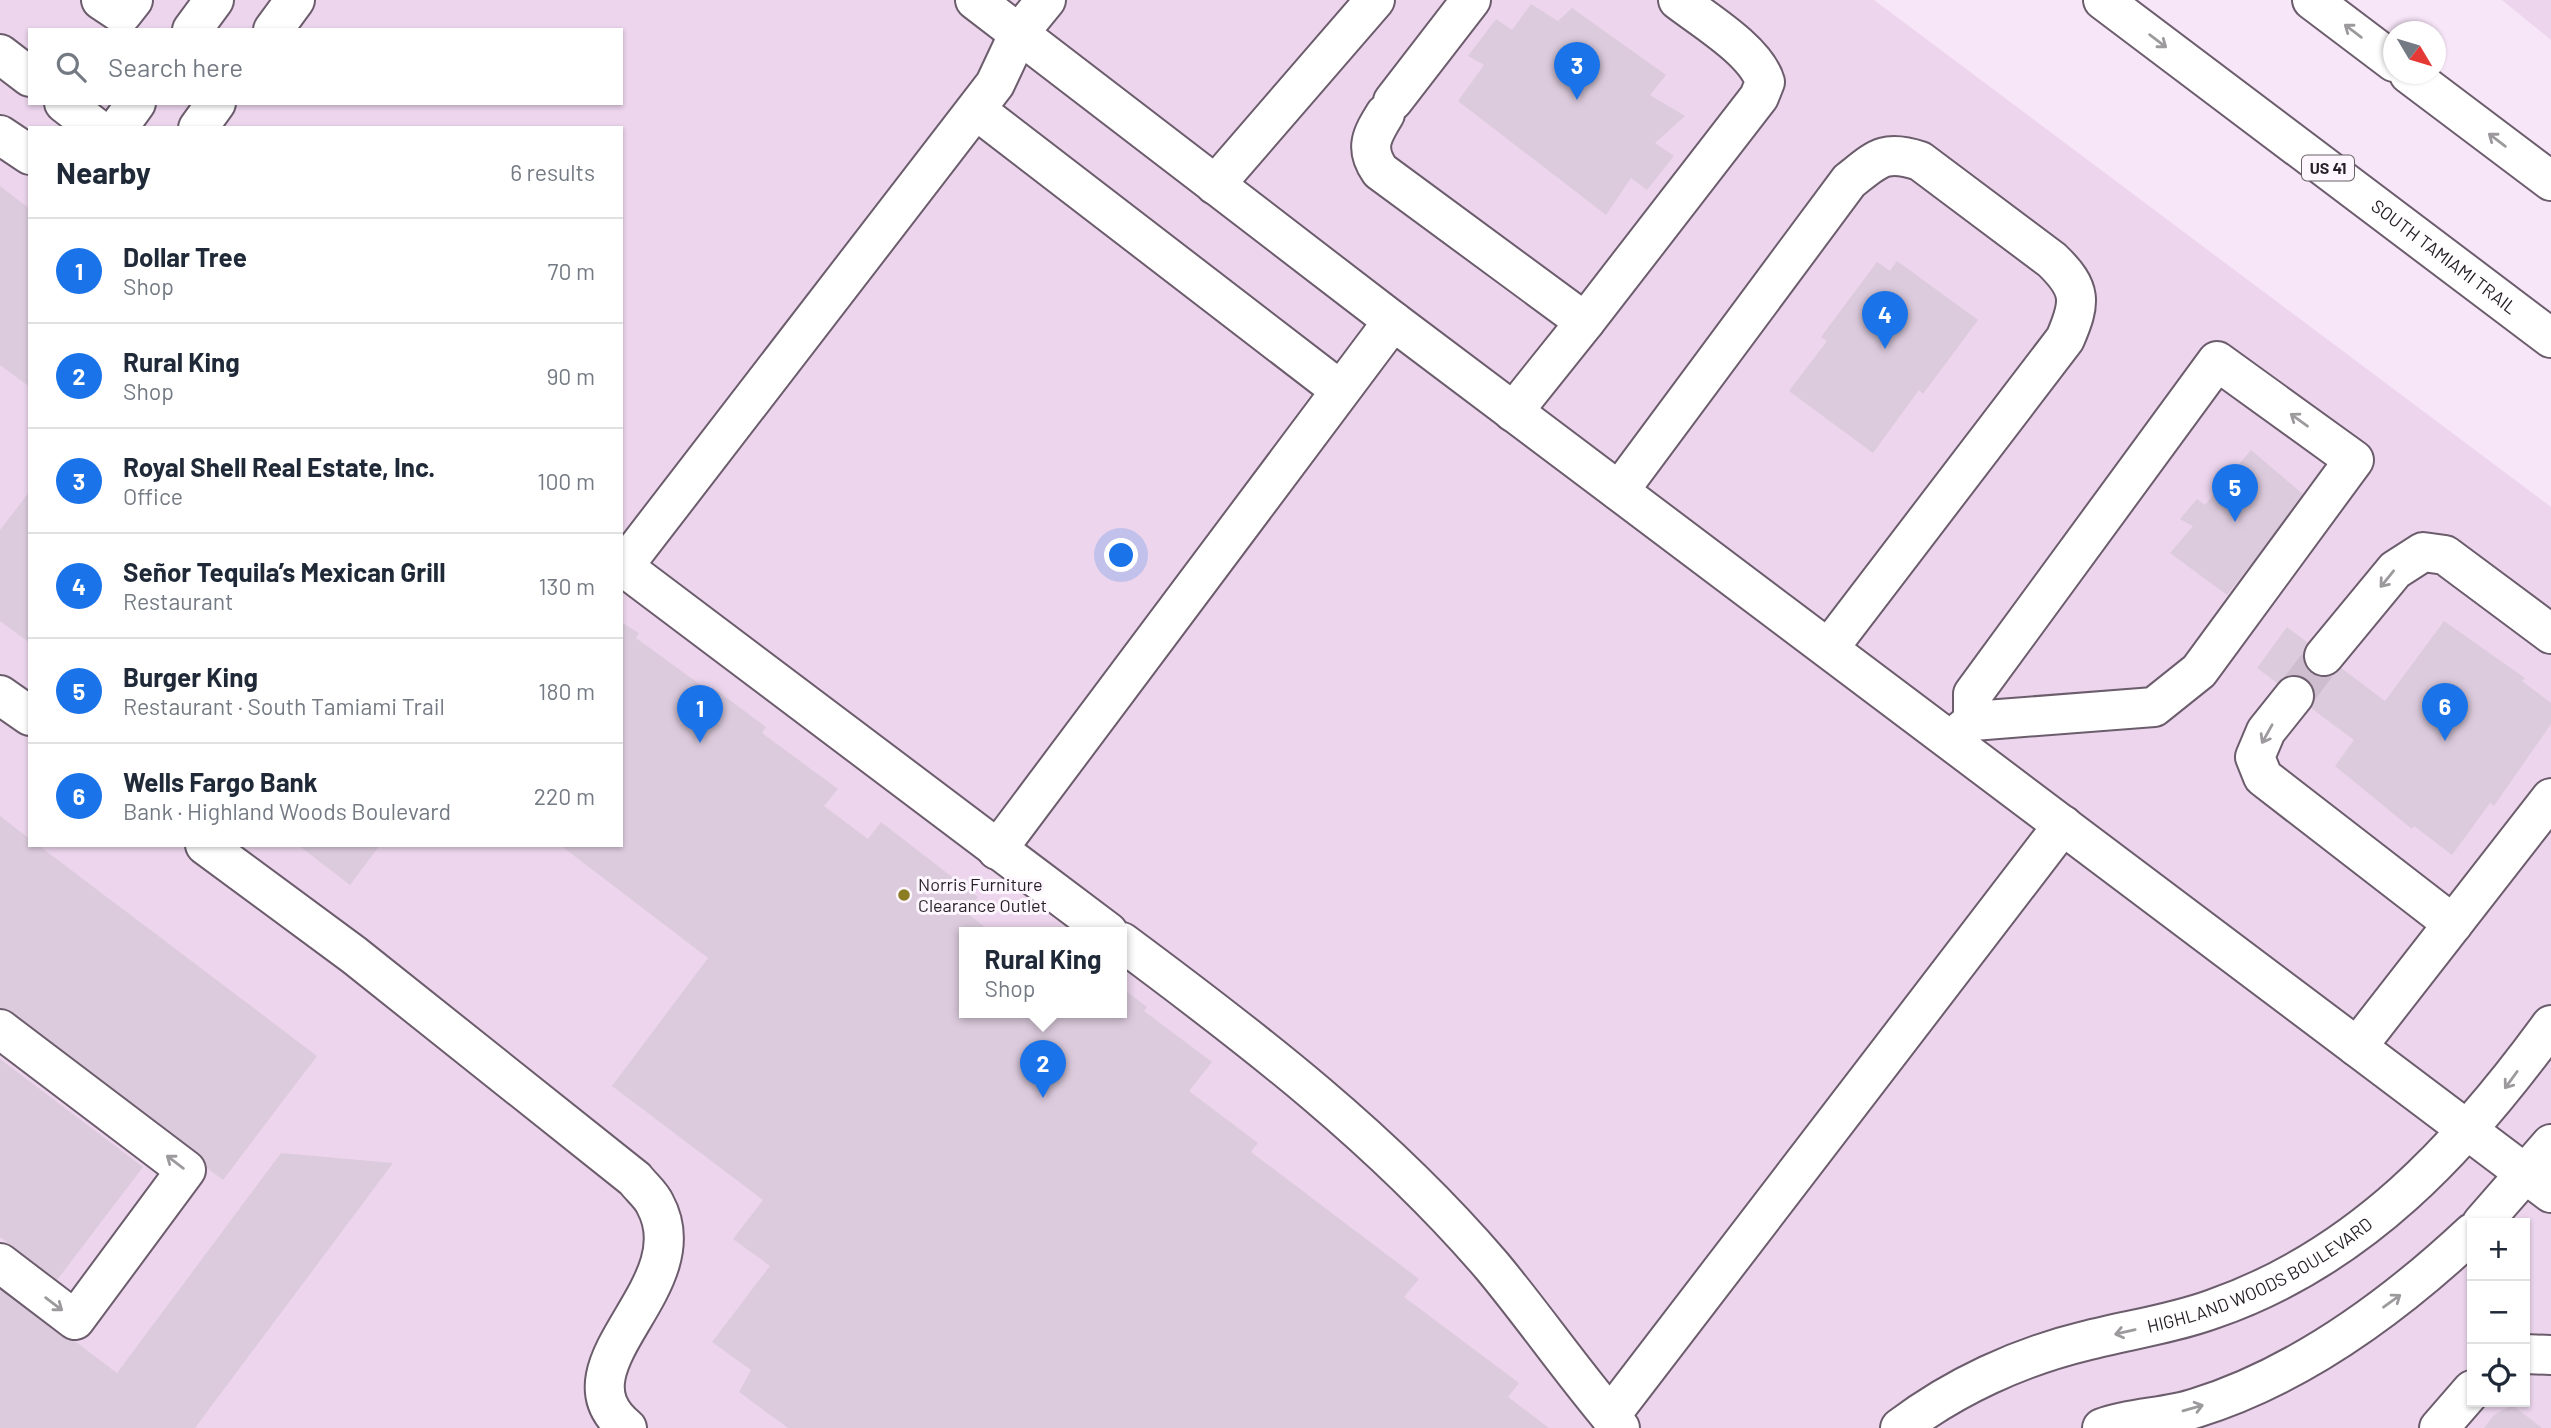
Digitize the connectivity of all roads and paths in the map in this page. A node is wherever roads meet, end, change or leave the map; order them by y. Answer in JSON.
{"nodes":[{"id":1,"x":101,"y":0,"type":"edge"},
{"id":2,"x":133,"y":0,"type":"edge"},
{"id":3,"x":214,"y":0,"type":"edge"},
{"id":4,"x":295,"y":0,"type":"edge"},
{"id":5,"x":975,"y":0,"type":"edge"},
{"id":6,"x":1046,"y":0,"type":"edge"},
{"id":7,"x":1348,"y":0,"type":"edge"},
{"id":8,"x":1375,"y":0,"type":"edge"},
{"id":9,"x":1471,"y":0,"type":"edge"},
{"id":10,"x":1678,"y":0,"type":"edge"},
{"id":11,"x":2104,"y":0,"type":"edge"},
{"id":12,"x":2312,"y":0,"type":"edge"},
{"id":13,"x":193,"y":28,"type":"edge"},
{"id":14,"x":274,"y":28,"type":"edge"},
{"id":15,"x":1019,"y":33,"type":"junction"},
{"id":16,"x":0,"y":54,"type":"edge"},
{"id":17,"x":2383,"y":54,"type":"edge"},
{"id":18,"x":28,"y":75,"type":"edge"},
{"id":19,"x":2422,"y":84,"type":"edge"},
{"id":20,"x":67,"y":105,"type":"edge"},
{"id":21,"x":135,"y":105,"type":"edge"},
{"id":22,"x":215,"y":105,"type":"edge"},
{"id":23,"x":1280,"y":108,"type":"junction"},
{"id":24,"x":976,"y":110,"type":"junction"},
{"id":25,"x":93,"y":126,"type":"edge"},
{"id":26,"x":119,"y":126,"type":"edge"},
{"id":27,"x":199,"y":126,"type":"edge"},
{"id":28,"x":0,"y":135,"type":"edge"},
{"id":29,"x":28,"y":154,"type":"edge"},
{"id":30,"x":2551,"y":181,"type":"edge"},
{"id":31,"x":1215,"y":185,"type":"junction"},
{"id":32,"x":1393,"y":321,"type":"junction"},
{"id":33,"x":1585,"y":322,"type":"junction"},
{"id":34,"x":2551,"y":338,"type":"edge"},
{"id":35,"x":1340,"y":390,"type":"junction"},
{"id":36,"x":1513,"y":412,"type":"junction"},
{"id":37,"x":1619,"y":491,"type":"junction"},
{"id":38,"x":623,"y":565,"type":"edge"},
{"id":39,"x":623,"y":567,"type":"edge"},
{"id":40,"x":2551,"y":634,"type":"edge"},
{"id":41,"x":1829,"y":648,"type":"junction"},
{"id":42,"x":2324,"y":656,"type":"tunnel mouth"},
{"id":43,"x":0,"y":695,"type":"edge"},
{"id":44,"x":2294,"y":696,"type":"tunnel mouth"},
{"id":45,"x":28,"y":715,"type":"edge"},
{"id":46,"x":1962,"y":731,"type":"junction"},
{"id":47,"x":2551,"y":798,"type":"edge"},
{"id":48,"x":2063,"y":825,"type":"junction"},
{"id":49,"x":208,"y":847,"type":"edge"},
{"id":50,"x":997,"y":850,"type":"junction"},
{"id":51,"x":2453,"y":924,"type":"junction"},
{"id":52,"x":1101,"y":927,"type":"edge"},
{"id":53,"x":1127,"y":946,"type":"edge"},
{"id":54,"x":2551,"y":1025,"type":"edge"},
{"id":55,"x":0,"y":1029,"type":"edge"},
{"id":56,"x":2357,"y":1047,"type":"junction"},
{"id":57,"x":2467,"y":1130,"type":"junction"},
{"id":58,"x":2551,"y":1144,"type":"edge"},
{"id":59,"x":2539,"y":1184,"type":"edge"},
{"id":60,"x":2489,"y":1218,"type":"edge"},
{"id":61,"x":2467,"y":1238,"type":"edge"},
{"id":62,"x":0,"y":1263,"type":"edge"},
{"id":63,"x":2530,"y":1354,"type":"edge"},
{"id":64,"x":2551,"y":1355,"type":"edge"},
{"id":65,"x":2467,"y":1396,"type":"edge"},
{"id":66,"x":1615,"y":1422,"type":"edge"},
{"id":67,"x":627,"y":1428,"type":"edge"},
{"id":68,"x":1900,"y":1428,"type":"edge"},
{"id":69,"x":2102,"y":1428,"type":"edge"},
{"id":70,"x":2439,"y":1428,"type":"edge"}],
"edges":[{"from":1,"to":2,"type":"street"},
{"from":3,"to":13,"type":"street"},
{"from":4,"to":14,"type":"street"},
{"from":5,"to":15,"type":"street"},
{"from":6,"to":15,"type":"street"},
{"from":7,"to":23,"type":"street"},
{"from":8,"to":23,"type":"street"},
{"from":9,"to":33,"type":"street"},
{"from":10,"to":33,"type":"street"},
{"from":11,"to":34,"type":"street","name":"SOUTH TAMIAMI TRAIL","number":"US 41","one_way":true},
{"from":17,"to":12,"type":"street","one_way":true},
{"from":15,"to":24,"type":"street"},
{"from":15,"to":31,"type":"street"},
{"from":16,"to":18,"type":"street"},
{"from":30,"to":19,"type":"street","one_way":true},
{"from":20,"to":25,"type":"street"},
{"from":21,"to":26,"type":"street"},
{"from":22,"to":27,"type":"street"},
{"from":23,"to":31,"type":"street"},
{"from":24,"to":35,"type":"street"},
{"from":24,"to":38,"type":"street"},
{"from":28,"to":29,"type":"street"},
{"from":31,"to":32,"type":"street"},
{"from":32,"to":35,"type":"street"},
{"from":32,"to":36,"type":"street"},
{"from":33,"to":36,"type":"street"},
{"from":35,"to":50,"type":"street"},
{"from":36,"to":37,"type":"street"},
{"from":37,"to":41,"type":"street"},
{"from":37,"to":41,"type":"street"},
{"from":39,"to":50,"type":"street"},
{"from":40,"to":42,"type":"street","one_way":true},
{"from":41,"to":46,"type":"street"},
{"from":43,"to":45,"type":"street"},
{"from":44,"to":51,"type":"street","one_way":true},
{"from":46,"to":46,"type":"street","one_way":true},
{"from":46,"to":48,"type":"street"},
{"from":47,"to":51,"type":"street"},
{"from":48,"to":56,"type":"street"},
{"from":48,"to":66,"type":"street"},
{"from":49,"to":67,"type":"street"},
{"from":50,"to":52,"type":"street"},
{"from":51,"to":56,"type":"street"},
{"from":53,"to":66,"type":"street"},
{"from":54,"to":57,"type":"street","name":"HIGHLAND WOODS BOULEVARD","one_way":true},
{"from":62,"to":55,"type":"street","one_way":true},
{"from":56,"to":57,"type":"street"},
{"from":57,"to":59,"type":"street"},
{"from":57,"to":68,"type":"street","name":"HIGHLAND WOODS BOULEVARD","one_way":true},
{"from":58,"to":59,"type":"street"},
{"from":59,"to":60,"type":"street"},
{"from":69,"to":61,"type":"street","one_way":true},
{"from":63,"to":64,"type":"street"},
{"from":65,"to":70,"type":"street"}]}
